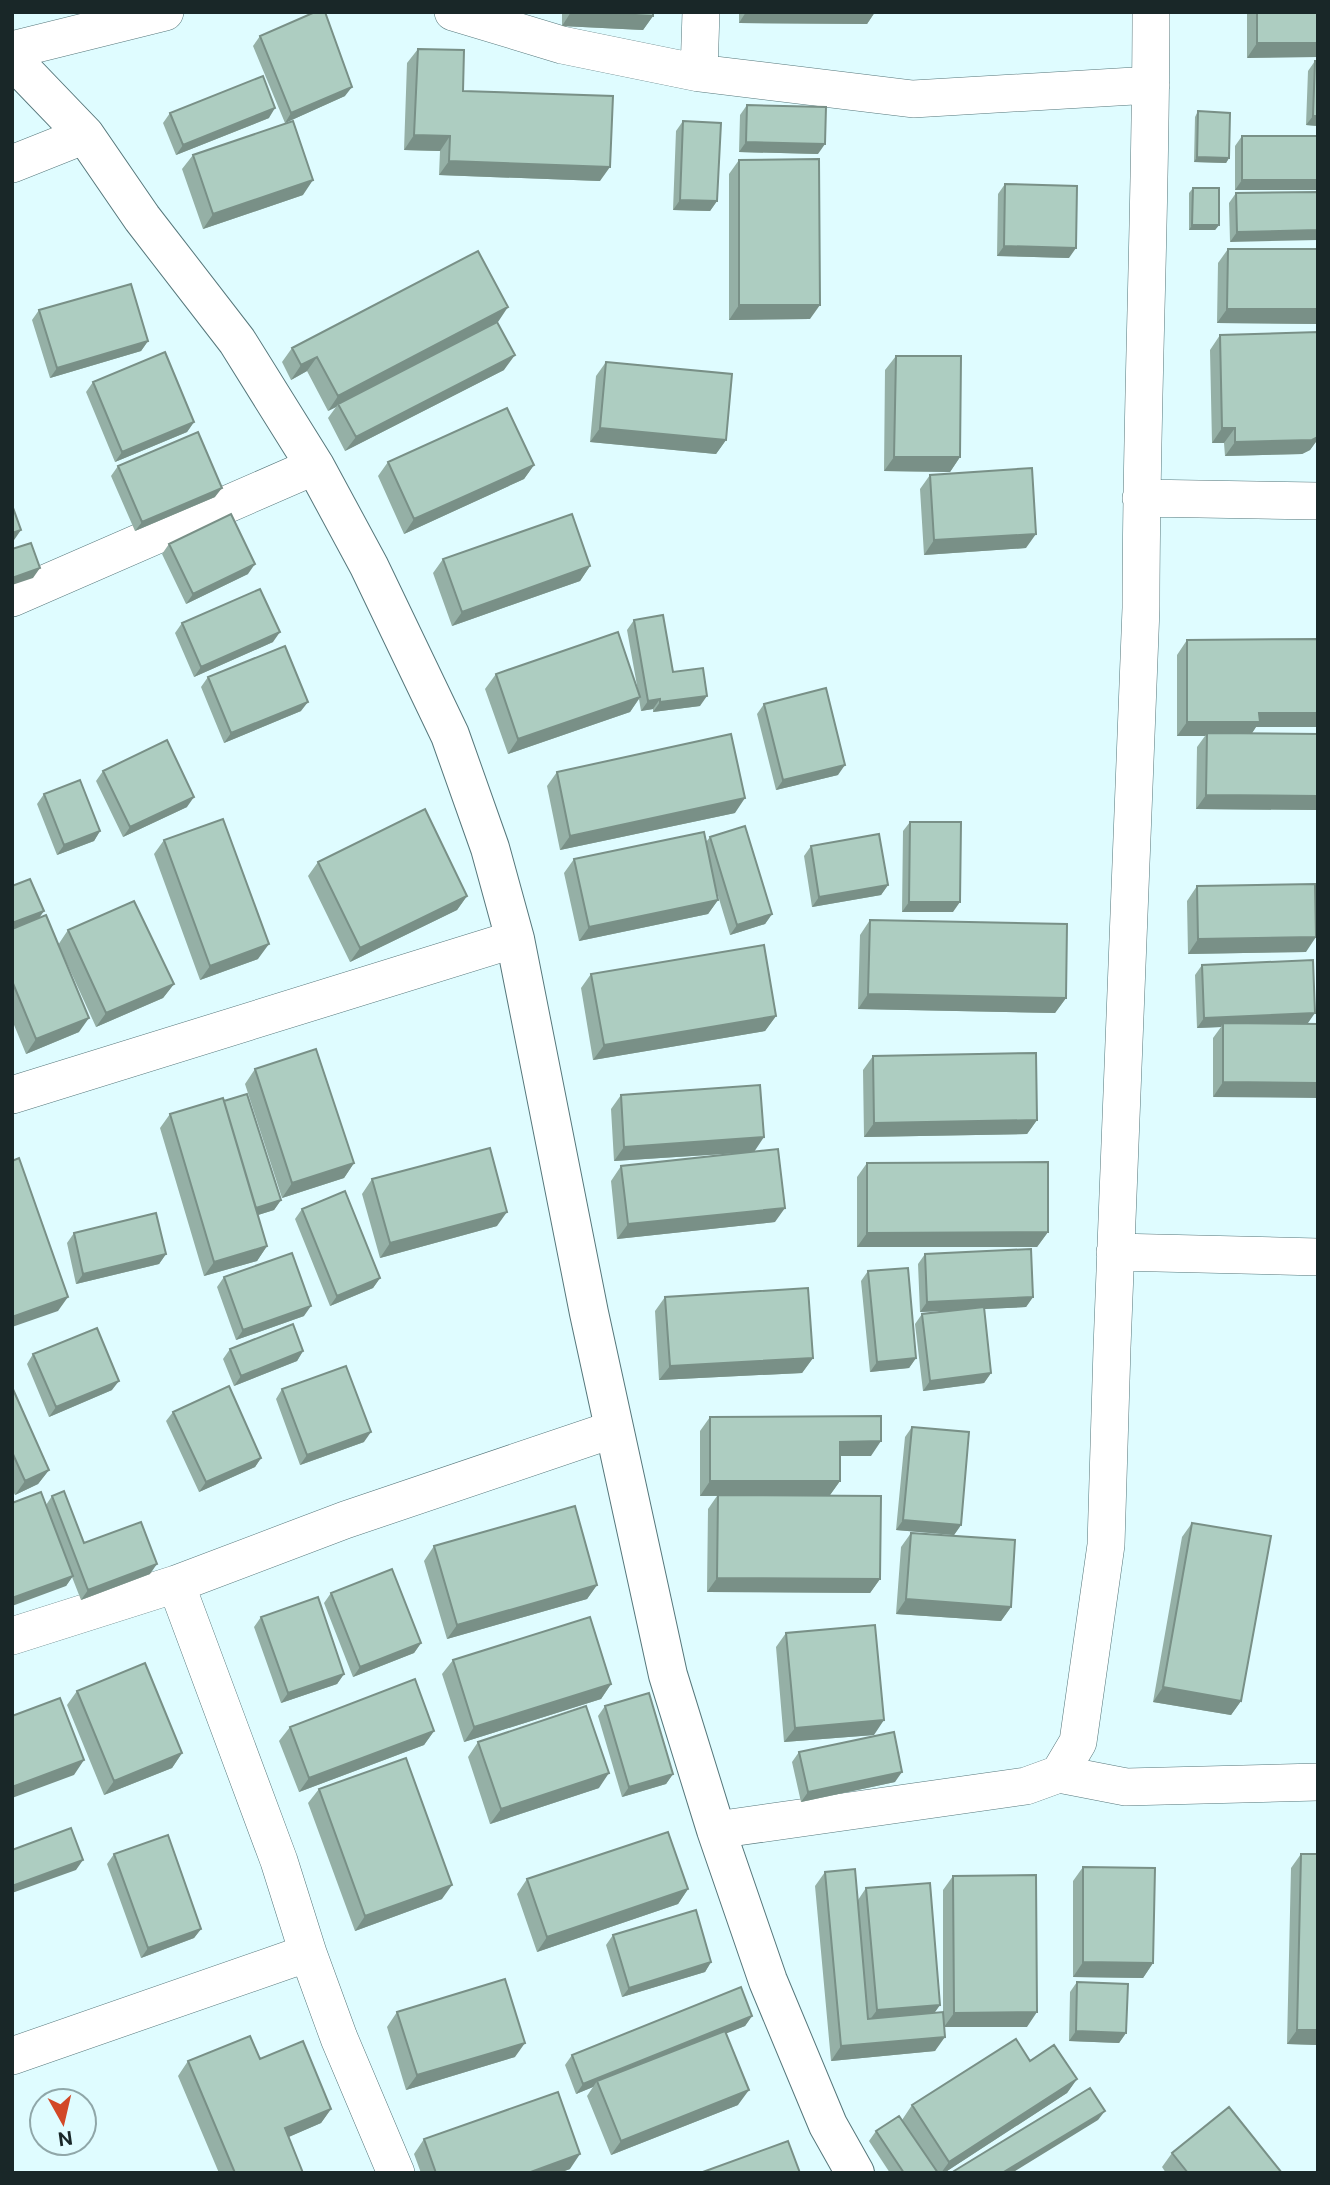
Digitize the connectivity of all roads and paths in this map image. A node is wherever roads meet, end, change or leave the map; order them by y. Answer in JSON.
{"nodes":[{"id":1,"x":165,"y":12,"type":"edge"},
{"id":2,"x":453,"y":12,"type":"edge"},
{"id":3,"x":701,"y":12,"type":"edge"},
{"id":4,"x":1152,"y":12,"type":"edge"},
{"id":5,"x":12,"y":50,"type":"edge"},
{"id":6,"x":12,"y":58,"type":"edge"},
{"id":7,"x":699,"y":73,"type":"junction"},
{"id":8,"x":1152,"y":85,"type":"junction"},
{"id":9,"x":85,"y":135,"type":"junction"},
{"id":10,"x":12,"y":164,"type":"edge"},
{"id":11,"x":315,"y":466,"type":"junction"},
{"id":12,"x":1141,"y":498,"type":"junction"},
{"id":13,"x":1318,"y":501,"type":"edge"},
{"id":14,"x":12,"y":598,"type":"edge"},
{"id":15,"x":515,"y":939,"type":"junction"},
{"id":16,"x":12,"y":1095,"type":"edge"},
{"id":17,"x":1115,"y":1252,"type":"junction"},
{"id":18,"x":1318,"y":1257,"type":"edge"},
{"id":19,"x":614,"y":1429,"type":"junction"},
{"id":20,"x":176,"y":1584,"type":"junction"},
{"id":21,"x":12,"y":1636,"type":"edge"},
{"id":22,"x":1059,"y":1774,"type":"junction"},
{"id":23,"x":1318,"y":1782,"type":"edge"},
{"id":24,"x":716,"y":1829,"type":"junction"},
{"id":25,"x":308,"y":1953,"type":"junction"},
{"id":26,"x":12,"y":2056,"type":"edge"},
{"id":27,"x":396,"y":2173,"type":"edge"},
{"id":28,"x":855,"y":2173,"type":"edge"}],
"edges":[{"from":1,"to":5,"type":"street"},
{"from":2,"to":7,"type":"street"},
{"from":3,"to":7,"type":"street"},
{"from":4,"to":8,"type":"street"},
{"from":6,"to":9,"type":"street"},
{"from":7,"to":8,"type":"street"},
{"from":8,"to":12,"type":"street"},
{"from":9,"to":10,"type":"street"},
{"from":9,"to":11,"type":"street"},
{"from":11,"to":14,"type":"street"},
{"from":11,"to":15,"type":"street"},
{"from":12,"to":13,"type":"street"},
{"from":12,"to":17,"type":"street"},
{"from":15,"to":16,"type":"street"},
{"from":15,"to":19,"type":"street"},
{"from":17,"to":18,"type":"street"},
{"from":17,"to":22,"type":"street"},
{"from":19,"to":20,"type":"street"},
{"from":19,"to":24,"type":"street"},
{"from":20,"to":21,"type":"street"},
{"from":20,"to":25,"type":"street"},
{"from":22,"to":23,"type":"street"},
{"from":22,"to":24,"type":"street"},
{"from":24,"to":28,"type":"street"},
{"from":25,"to":26,"type":"street"},
{"from":25,"to":27,"type":"street"}]}
